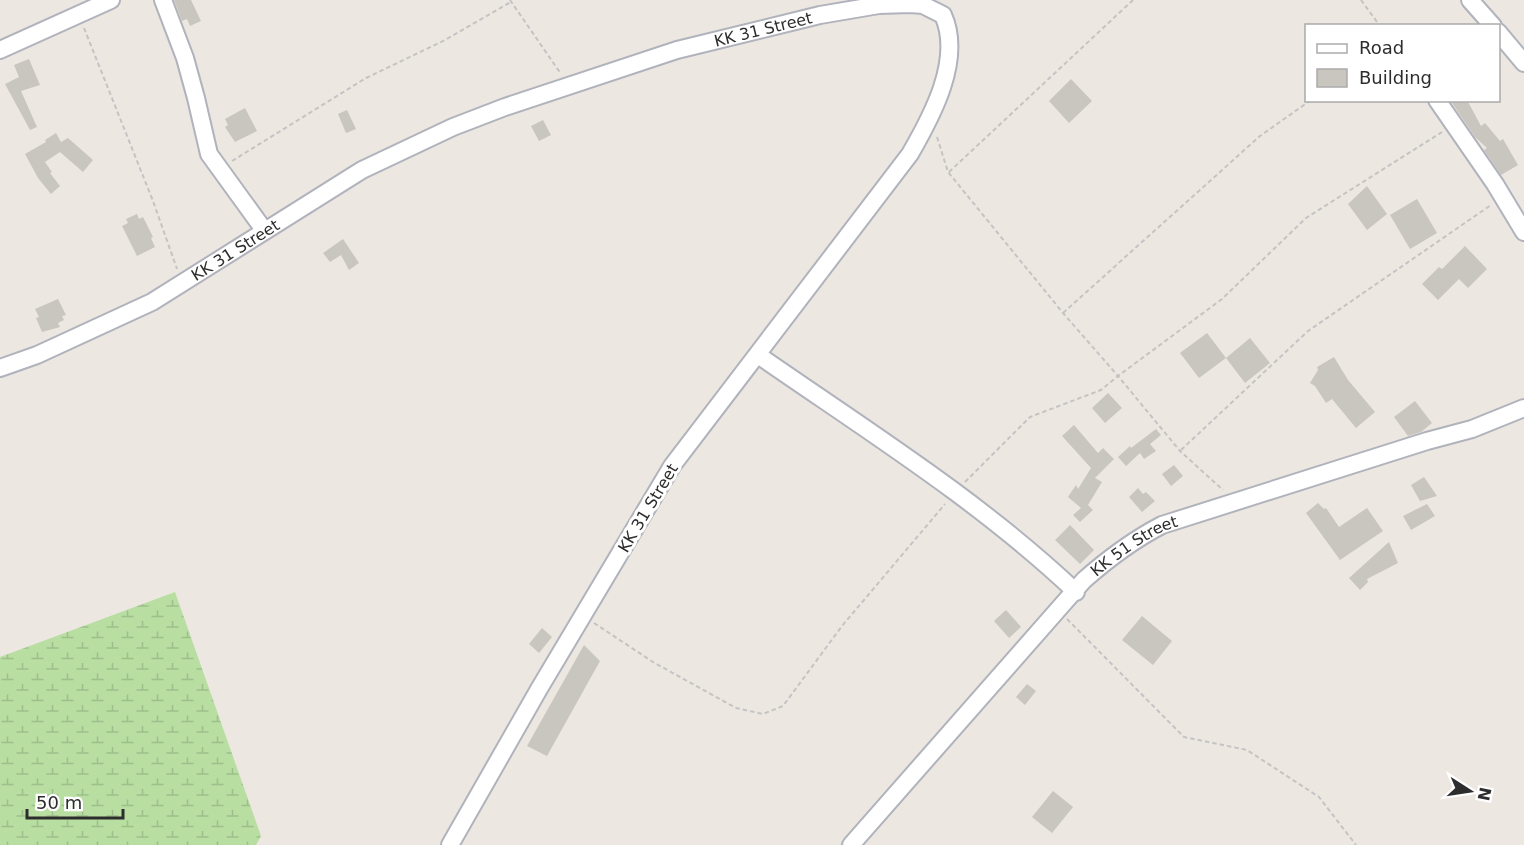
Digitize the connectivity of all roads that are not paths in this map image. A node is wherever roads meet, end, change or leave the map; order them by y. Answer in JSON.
{"nodes":[{"id":1,"x":111,"y":0,"type":"edge"},
{"id":2,"x":163,"y":0,"type":"edge"},
{"id":3,"x":1470,"y":0,"type":"edge"},
{"id":4,"x":1491,"y":24,"type":"edge"},
{"id":5,"x":1500,"y":34,"type":"edge"},
{"id":6,"x":0,"y":50,"type":"edge"},
{"id":7,"x":1524,"y":63,"type":"edge"},
{"id":8,"x":1438,"y":102,"type":"edge"},
{"id":9,"x":264,"y":230,"type":"junction"},
{"id":10,"x":1524,"y":232,"type":"edge"},
{"id":11,"x":758,"y":355,"type":"junction"},
{"id":12,"x":0,"y":368,"type":"edge"},
{"id":13,"x":1524,"y":408,"type":"edge"},
{"id":14,"x":1076,"y":592,"type":"junction"},
{"id":15,"x":450,"y":845,"type":"edge"},
{"id":16,"x":851,"y":845,"type":"edge"}],
"edges":[{"from":1,"to":6,"type":"street"},
{"from":2,"to":9,"type":"street"},
{"from":3,"to":4,"type":"street"},
{"from":5,"to":7,"type":"street"},
{"from":8,"to":10,"type":"street"},
{"from":9,"to":11,"type":"street","name":"KK 31 Street"},
{"from":9,"to":12,"type":"street","name":"KK 31 Street"},
{"from":11,"to":14,"type":"street"},
{"from":11,"to":15,"type":"street","name":"KK 31 Street"},
{"from":13,"to":14,"type":"street","name":"KK 51 Street"},
{"from":14,"to":16,"type":"street","name":"KK 51 Street"}]}
